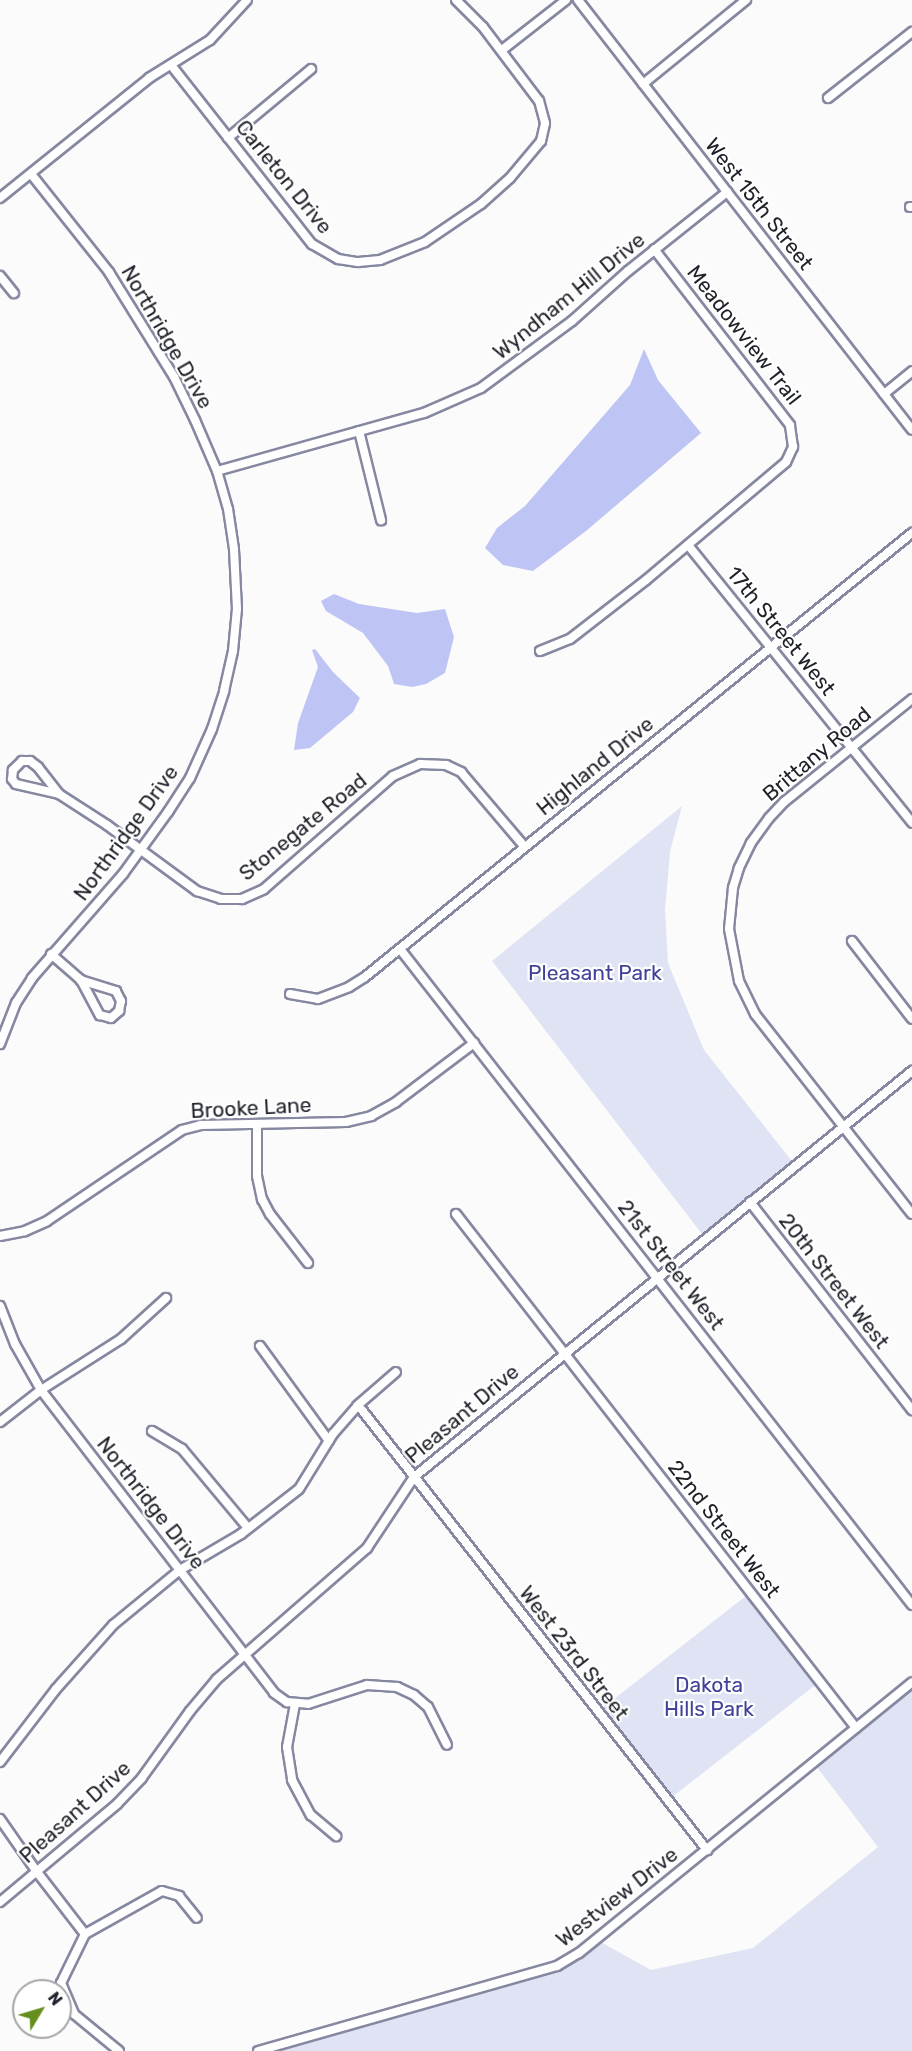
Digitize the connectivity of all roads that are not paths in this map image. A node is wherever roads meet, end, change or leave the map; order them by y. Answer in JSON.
{"nodes":[{"id":1,"x":246,"y":0,"type":"edge"},
{"id":2,"x":456,"y":0,"type":"edge"},
{"id":3,"x":566,"y":0,"type":"edge"},
{"id":4,"x":578,"y":0,"type":"edge"},
{"id":5,"x":746,"y":0,"type":"edge"},
{"id":6,"x":912,"y":32,"type":"edge"},
{"id":7,"x":502,"y":50,"type":"junction"},
{"id":8,"x":171,"y":65,"type":"junction"},
{"id":9,"x":311,"y":69,"type":"dead end"},
{"id":10,"x":643,"y":84,"type":"junction"},
{"id":11,"x":828,"y":99,"type":"dead end"},
{"id":12,"x":228,"y":138,"type":"junction"},
{"id":13,"x":31,"y":174,"type":"junction"},
{"id":14,"x":727,"y":192,"type":"junction"},
{"id":15,"x":0,"y":198,"type":"edge"},
{"id":16,"x":654,"y":249,"type":"junction"},
{"id":17,"x":0,"y":276,"type":"edge"},
{"id":18,"x":14,"y":293,"type":"dead end"},
{"id":19,"x":912,"y":372,"type":"edge"},
{"id":20,"x":884,"y":394,"type":"junction"},
{"id":21,"x":912,"y":430,"type":"edge"},
{"id":22,"x":359,"y":431,"type":"junction"},
{"id":23,"x":217,"y":471,"type":"junction"},
{"id":24,"x":381,"y":520,"type":"dead end"},
{"id":25,"x":912,"y":533,"type":"edge"},
{"id":26,"x":688,"y":545,"type":"junction"},
{"id":27,"x":771,"y":649,"type":"junction"},
{"id":28,"x":540,"y":651,"type":"dead end"},
{"id":29,"x":912,"y":699,"type":"edge"},
{"id":30,"x":852,"y":747,"type":"junction"},
{"id":31,"x":58,"y":794,"type":"junction"},
{"id":32,"x":912,"y":823,"type":"edge"},
{"id":33,"x":524,"y":846,"type":"junction"},
{"id":34,"x":141,"y":850,"type":"junction"},
{"id":35,"x":852,"y":941,"type":"dead end"},
{"id":36,"x":400,"y":949,"type":"junction"},
{"id":37,"x":51,"y":954,"type":"junction"},
{"id":38,"x":81,"y":980,"type":"junction"},
{"id":39,"x":290,"y":994,"type":"dead end"},
{"id":40,"x":912,"y":1019,"type":"edge"},
{"id":41,"x":2,"y":1029,"type":"edge"},
{"id":42,"x":474,"y":1043,"type":"junction"},
{"id":43,"x":0,"y":1044,"type":"edge"},
{"id":44,"x":912,"y":1071,"type":"edge"},
{"id":45,"x":257,"y":1124,"type":"junction"},
{"id":46,"x":844,"y":1126,"type":"junction"},
{"id":47,"x":750,"y":1202,"type":"junction"},
{"id":48,"x":456,"y":1214,"type":"dead end"},
{"id":49,"x":912,"y":1214,"type":"edge"},
{"id":50,"x":0,"y":1236,"type":"edge"},
{"id":51,"x":308,"y":1263,"type":"dead end"},
{"id":52,"x":657,"y":1276,"type":"junction"},
{"id":53,"x":166,"y":1298,"type":"dead end"},
{"id":54,"x":0,"y":1306,"type":"edge"},
{"id":55,"x":260,"y":1346,"type":"dead end"},
{"id":56,"x":564,"y":1352,"type":"junction"},
{"id":57,"x":396,"y":1372,"type":"dead end"},
{"id":58,"x":41,"y":1390,"type":"junction"},
{"id":59,"x":358,"y":1405,"type":"junction"},
{"id":60,"x":912,"y":1410,"type":"edge"},
{"id":61,"x":0,"y":1422,"type":"edge"},
{"id":62,"x":152,"y":1431,"type":"dead end"},
{"id":63,"x":329,"y":1441,"type":"junction"},
{"id":64,"x":414,"y":1477,"type":"junction"},
{"id":65,"x":248,"y":1528,"type":"junction"},
{"id":66,"x":180,"y":1570,"type":"junction"},
{"id":67,"x":912,"y":1605,"type":"edge"},
{"id":68,"x":245,"y":1654,"type":"junction"},
{"id":69,"x":912,"y":1682,"type":"edge"},
{"id":70,"x":295,"y":1704,"type":"junction"},
{"id":71,"x":856,"y":1728,"type":"junction"},
{"id":72,"x":447,"y":1745,"type":"dead end"},
{"id":73,"x":0,"y":1762,"type":"edge"},
{"id":74,"x":0,"y":1819,"type":"edge"},
{"id":75,"x":336,"y":1836,"type":"dead end"},
{"id":76,"x":707,"y":1850,"type":"junction"},
{"id":77,"x":37,"y":1872,"type":"junction"},
{"id":78,"x":0,"y":1902,"type":"edge"},
{"id":79,"x":197,"y":1918,"type":"dead end"},
{"id":80,"x":85,"y":1934,"type":"junction"},
{"id":81,"x":119,"y":2051,"type":"edge"},
{"id":82,"x":258,"y":2051,"type":"edge"}],
"edges":[{"from":1,"to":8,"type":"street"},
{"from":2,"to":7,"type":"street","name":"Carleton Drive"},
{"from":3,"to":7,"type":"street"},
{"from":4,"to":10,"type":"street","name":"West 15th Street"},
{"from":5,"to":10,"type":"street"},
{"from":6,"to":11,"type":"street"},
{"from":7,"to":12,"type":"street","name":"Carleton Drive"},
{"from":8,"to":12,"type":"street","name":"Carleton Drive"},
{"from":8,"to":13,"type":"street"},
{"from":9,"to":12,"type":"street"},
{"from":10,"to":14,"type":"street","name":"West 15th Street"},
{"from":13,"to":15,"type":"street"},
{"from":13,"to":23,"type":"street","name":"Northridge Drive"},
{"from":14,"to":16,"type":"street","name":"Wyndham Hill Drive"},
{"from":14,"to":20,"type":"street","name":"West 15th Street"},
{"from":16,"to":22,"type":"street","name":"Wyndham Hill Drive"},
{"from":16,"to":26,"type":"street","name":"Meadowview Trail"},
{"from":17,"to":18,"type":"street"},
{"from":19,"to":20,"type":"street"},
{"from":20,"to":21,"type":"street","name":"West 15th Street"},
{"from":22,"to":23,"type":"street","name":"Wyndham Hill Drive"},
{"from":22,"to":24,"type":"street"},
{"from":23,"to":34,"type":"street","name":"Northridge Drive"},
{"from":25,"to":27,"type":"street","name":"Highland Drive"},
{"from":26,"to":27,"type":"street","name":"17th Street West"},
{"from":26,"to":28,"type":"street","name":"Meadowview Trail"},
{"from":27,"to":30,"type":"street","name":"17th Street West"},
{"from":27,"to":33,"type":"street","name":"Highland Drive"},
{"from":29,"to":30,"type":"street","name":"Brittany Road"},
{"from":30,"to":32,"type":"street","name":"17th Street West"},
{"from":30,"to":46,"type":"street","name":"Brittany Road"},
{"from":31,"to":31,"type":"street"},
{"from":31,"to":34,"type":"street","name":"Stonegate Road"},
{"from":33,"to":34,"type":"street","name":"Stonegate Road"},
{"from":33,"to":36,"type":"street","name":"Highland Drive"},
{"from":34,"to":37,"type":"street","name":"Northridge Drive"},
{"from":35,"to":40,"type":"street"},
{"from":36,"to":39,"type":"street","name":"Highland Drive"},
{"from":36,"to":42,"type":"street","name":"21st Street West"},
{"from":37,"to":38,"type":"street"},
{"from":37,"to":41,"type":"street","name":"Northridge Drive"},
{"from":38,"to":38,"type":"street"},
{"from":41,"to":43,"type":"street","name":"Northridge Drive"},
{"from":42,"to":45,"type":"street","name":"Brooke Lane"},
{"from":42,"to":52,"type":"street","name":"21st Street West"},
{"from":44,"to":46,"type":"street","name":"Pleasant Drive"},
{"from":45,"to":50,"type":"street","name":"Brooke Lane"},
{"from":45,"to":51,"type":"street"},
{"from":46,"to":47,"type":"street","name":"Pleasant Drive"},
{"from":46,"to":49,"type":"street","name":"Brittany Road"},
{"from":47,"to":52,"type":"street","name":"Pleasant Drive"},
{"from":47,"to":60,"type":"street","name":"20th Street West"},
{"from":48,"to":56,"type":"street","name":"22nd Street West"},
{"from":52,"to":56,"type":"street","name":"Pleasant Drive"},
{"from":52,"to":67,"type":"street","name":"21st Street West"},
{"from":53,"to":58,"type":"street"},
{"from":54,"to":58,"type":"street","name":"Northridge Drive"},
{"from":55,"to":63,"type":"street"},
{"from":56,"to":64,"type":"street","name":"Pleasant Drive"},
{"from":56,"to":71,"type":"street","name":"22nd Street West"},
{"from":57,"to":59,"type":"street"},
{"from":58,"to":61,"type":"street"},
{"from":58,"to":66,"type":"street","name":"Northridge Drive"},
{"from":59,"to":63,"type":"street"},
{"from":59,"to":64,"type":"street","name":"West 23rd Street"},
{"from":62,"to":65,"type":"street"},
{"from":63,"to":65,"type":"street"},
{"from":64,"to":68,"type":"street","name":"Pleasant Drive"},
{"from":64,"to":76,"type":"street","name":"West 23rd Street"},
{"from":65,"to":66,"type":"street"},
{"from":66,"to":68,"type":"street","name":"Northridge Drive"},
{"from":66,"to":73,"type":"street"},
{"from":68,"to":70,"type":"street","name":"Northridge Drive"},
{"from":68,"to":77,"type":"street","name":"Pleasant Drive"},
{"from":69,"to":71,"type":"street","name":"Westview Drive"},
{"from":70,"to":72,"type":"street"},
{"from":70,"to":75,"type":"street"},
{"from":71,"to":76,"type":"street","name":"Westview Drive"},
{"from":74,"to":77,"type":"street"},
{"from":76,"to":82,"type":"street","name":"Westview Drive"},
{"from":77,"to":78,"type":"street","name":"Pleasant Drive"},
{"from":77,"to":80,"type":"street"},
{"from":79,"to":80,"type":"street"},
{"from":80,"to":81,"type":"street"}]}
